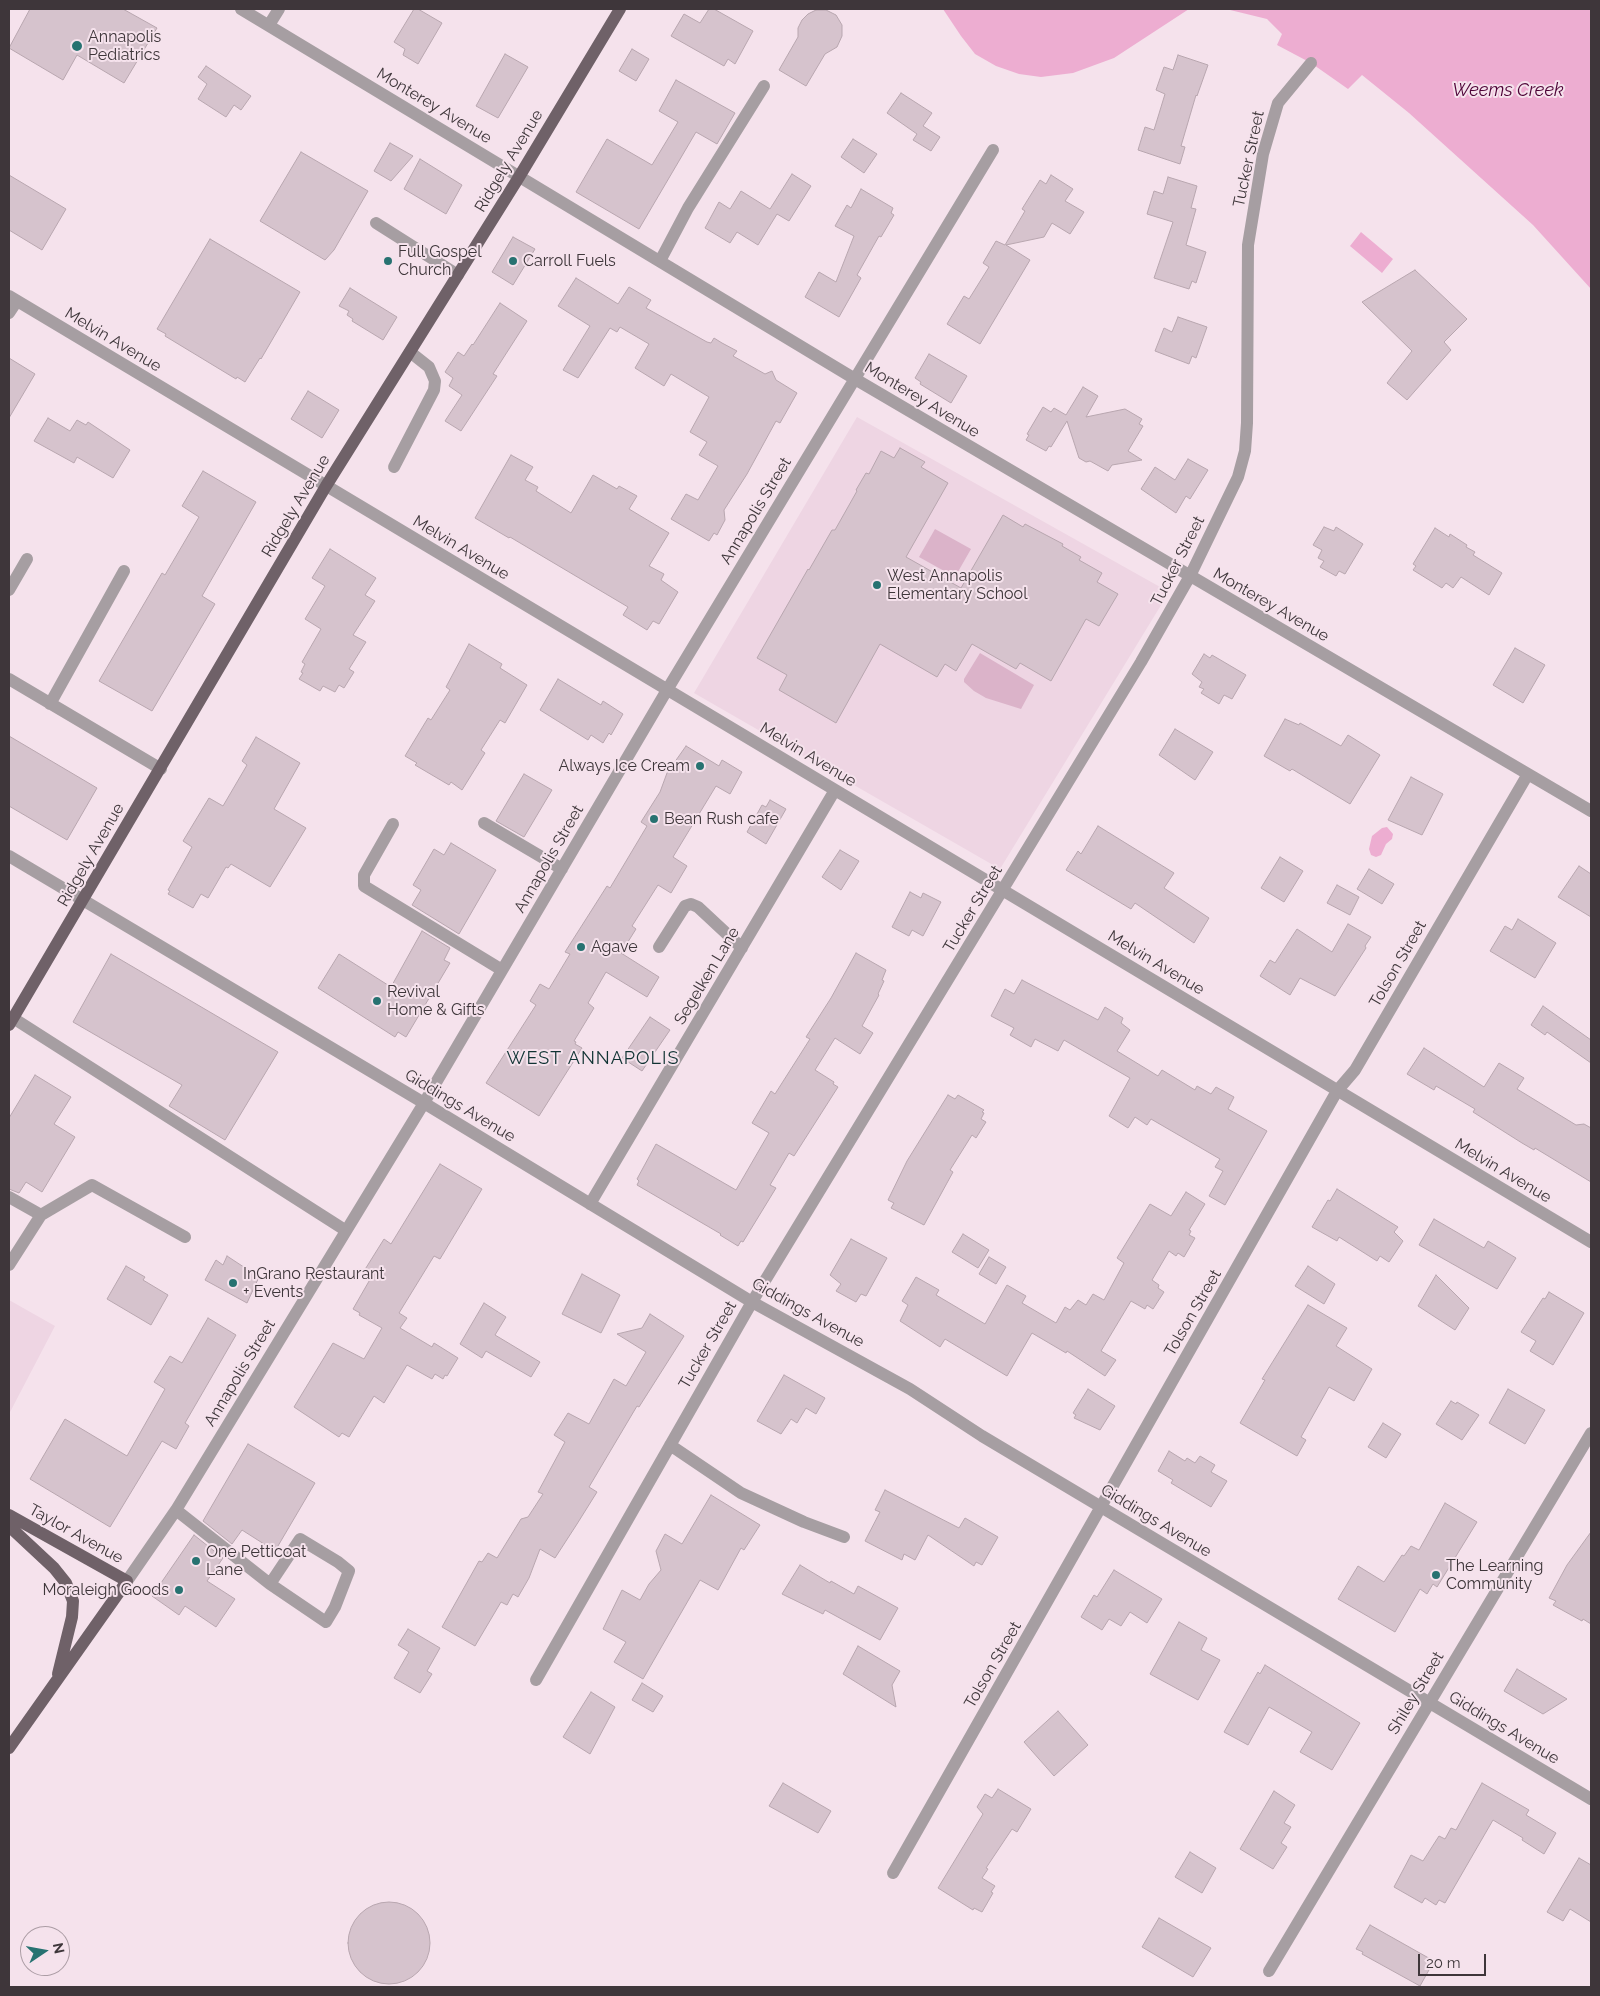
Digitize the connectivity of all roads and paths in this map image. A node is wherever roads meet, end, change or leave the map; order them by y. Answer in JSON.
{"nodes":[{"id":1,"x":241,"y":9,"type":"edge"},
{"id":2,"x":279,"y":9,"type":"edge"},
{"id":3,"x":620,"y":9,"type":"edge"},
{"id":4,"x":269,"y":25,"type":"junction"},
{"id":5,"x":1311,"y":63,"type":"dead end"},
{"id":6,"x":764,"y":86,"type":"dead end"},
{"id":7,"x":993,"y":150,"type":"dead end"},
{"id":8,"x":520,"y":177,"type":"junction"},
{"id":9,"x":376,"y":223,"type":"dead end"},
{"id":10,"x":660,"y":261,"type":"junction"},
{"id":11,"x":458,"y":275,"type":"junction"},
{"id":12,"x":13,"y":298,"type":"edge"},
{"id":13,"x":9,"y":313,"type":"edge"},
{"id":14,"x":410,"y":352,"type":"junction"},
{"id":15,"x":855,"y":379,"type":"junction"},
{"id":16,"x":394,"y":467,"type":"dead end"},
{"id":17,"x":326,"y":486,"type":"junction"},
{"id":18,"x":27,"y":559,"type":"dead end"},
{"id":19,"x":124,"y":571,"type":"dead end"},
{"id":20,"x":1190,"y":576,"type":"junction"},
{"id":21,"x":9,"y":590,"type":"edge"},
{"id":22,"x":9,"y":678,"type":"edge"},
{"id":23,"x":667,"y":690,"type":"junction"},
{"id":24,"x":50,"y":704,"type":"junction"},
{"id":25,"x":160,"y":769,"type":"junction"},
{"id":26,"x":1528,"y":774,"type":"junction"},
{"id":27,"x":836,"y":790,"type":"junction"},
{"id":28,"x":1591,"y":811,"type":"edge"},
{"id":29,"x":484,"y":823,"type":"dead end"},
{"id":30,"x":393,"y":824,"type":"dead end"},
{"id":31,"x":9,"y":856,"type":"edge"},
{"id":32,"x":562,"y":869,"type":"junction"},
{"id":33,"x":1003,"y":890,"type":"junction"},
{"id":34,"x":83,"y":901,"type":"junction"},
{"id":35,"x":659,"y":947,"type":"dead end"},
{"id":36,"x":742,"y":948,"type":"junction"},
{"id":37,"x":502,"y":970,"type":"junction"},
{"id":38,"x":11,"y":1022,"type":"edge"},
{"id":39,"x":1337,"y":1091,"type":"junction"},
{"id":40,"x":424,"y":1103,"type":"junction"},
{"id":41,"x":9,"y":1197,"type":"edge"},
{"id":42,"x":590,"y":1204,"type":"junction"},
{"id":43,"x":41,"y":1215,"type":"junction"},
{"id":44,"x":346,"y":1230,"type":"junction"},
{"id":45,"x":185,"y":1237,"type":"dead end"},
{"id":46,"x":1591,"y":1242,"type":"edge"},
{"id":47,"x":9,"y":1264,"type":"edge"},
{"id":48,"x":752,"y":1302,"type":"junction"},
{"id":49,"x":1591,"y":1432,"type":"edge"},
{"id":50,"x":670,"y":1445,"type":"junction"},
{"id":51,"x":1101,"y":1507,"type":"junction"},
{"id":52,"x":176,"y":1510,"type":"junction"},
{"id":53,"x":9,"y":1515,"type":"edge"},
{"id":54,"x":9,"y":1526,"type":"edge"},
{"id":55,"x":844,"y":1537,"type":"dead end"},
{"id":56,"x":127,"y":1581,"type":"junction"},
{"id":57,"x":270,"y":1584,"type":"junction"},
{"id":58,"x":57,"y":1678,"type":"junction"},
{"id":59,"x":536,"y":1680,"type":"dead end"},
{"id":60,"x":1430,"y":1703,"type":"junction"},
{"id":61,"x":9,"y":1748,"type":"edge"},
{"id":62,"x":1591,"y":1799,"type":"edge"},
{"id":63,"x":893,"y":1873,"type":"dead end"},
{"id":64,"x":1270,"y":1971,"type":"dead end"}],
"edges":[{"from":1,"to":4,"type":"street","name":"Monterey Avenue"},
{"from":2,"to":4,"type":"street"},
{"from":3,"to":8,"type":"main road","name":"Ridgely Avenue"},
{"from":4,"to":8,"type":"street","name":"Monterey Avenue"},
{"from":5,"to":20,"type":"street","name":"Tucker Street"},
{"from":6,"to":10,"type":"street"},
{"from":7,"to":15,"type":"street","name":"Annapolis Street"},
{"from":8,"to":10,"type":"street","name":"Monterey Avenue"},
{"from":8,"to":11,"type":"main road","name":"Ridgely Avenue"},
{"from":9,"to":11,"type":"street"},
{"from":10,"to":15,"type":"street","name":"Monterey Avenue"},
{"from":11,"to":14,"type":"main road","name":"Ridgely Avenue"},
{"from":12,"to":13,"type":"street"},
{"from":12,"to":17,"type":"street","name":"Melvin Avenue"},
{"from":14,"to":16,"type":"street"},
{"from":14,"to":17,"type":"main road","name":"Ridgely Avenue"},
{"from":15,"to":20,"type":"street","name":"Monterey Avenue"},
{"from":15,"to":23,"type":"street","name":"Annapolis Street"},
{"from":17,"to":23,"type":"street","name":"Melvin Avenue"},
{"from":17,"to":25,"type":"main road","name":"Ridgely Avenue"},
{"from":18,"to":21,"type":"street"},
{"from":19,"to":24,"type":"street"},
{"from":20,"to":26,"type":"street","name":"Monterey Avenue"},
{"from":20,"to":33,"type":"street","name":"Tucker Street"},
{"from":22,"to":24,"type":"street"},
{"from":23,"to":27,"type":"street","name":"Melvin Avenue"},
{"from":23,"to":32,"type":"street","name":"Annapolis Street"},
{"from":24,"to":25,"type":"street"},
{"from":25,"to":34,"type":"main road","name":"Ridgely Avenue"},
{"from":26,"to":28,"type":"street","name":"Monterey Avenue"},
{"from":26,"to":39,"type":"street","name":"Tolson Street"},
{"from":27,"to":33,"type":"street","name":"Melvin Avenue"},
{"from":27,"to":36,"type":"street","name":"Segelken Lane"},
{"from":29,"to":32,"type":"street"},
{"from":30,"to":37,"type":"street"},
{"from":31,"to":34,"type":"street","name":"Giddings Avenue"},
{"from":32,"to":37,"type":"street","name":"Annapolis Street"},
{"from":33,"to":39,"type":"street","name":"Melvin Avenue"},
{"from":33,"to":48,"type":"street","name":"Tucker Street"},
{"from":34,"to":38,"type":"main road","name":"Ridgely Avenue"},
{"from":34,"to":40,"type":"street","name":"Giddings Avenue"},
{"from":35,"to":36,"type":"street"},
{"from":36,"to":42,"type":"street","name":"Segelken Lane"},
{"from":37,"to":40,"type":"street","name":"Annapolis Street"},
{"from":38,"to":44,"type":"street"},
{"from":39,"to":46,"type":"street","name":"Melvin Avenue"},
{"from":39,"to":51,"type":"street","name":"Tolson Street"},
{"from":40,"to":42,"type":"street","name":"Giddings Avenue"},
{"from":40,"to":44,"type":"street","name":"Annapolis Street"},
{"from":41,"to":43,"type":"street"},
{"from":42,"to":48,"type":"street","name":"Giddings Avenue"},
{"from":43,"to":45,"type":"street"},
{"from":43,"to":47,"type":"street"},
{"from":44,"to":52,"type":"street","name":"Annapolis Street"},
{"from":48,"to":50,"type":"street","name":"Tucker Street"},
{"from":48,"to":51,"type":"street","name":"Giddings Avenue"},
{"from":49,"to":60,"type":"street","name":"Shiley Street"},
{"from":50,"to":55,"type":"street"},
{"from":50,"to":59,"type":"street","name":"Tucker Street"},
{"from":51,"to":60,"type":"street","name":"Giddings Avenue"},
{"from":51,"to":63,"type":"street","name":"Tolson Street"},
{"from":52,"to":56,"type":"street","name":"Annapolis Street"},
{"from":52,"to":57,"type":"street"},
{"from":53,"to":56,"type":"main road","name":"Taylor Avenue"},
{"from":54,"to":58,"type":"main road"},
{"from":56,"to":58,"type":"main road"},
{"from":57,"to":57,"type":"street"},
{"from":58,"to":61,"type":"main road"},
{"from":60,"to":62,"type":"street","name":"Giddings Avenue"},
{"from":60,"to":64,"type":"street","name":"Shiley Street"}]}
